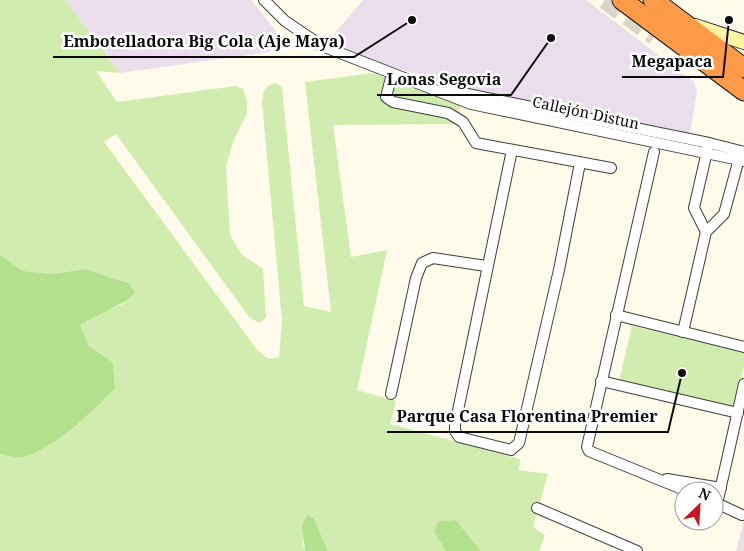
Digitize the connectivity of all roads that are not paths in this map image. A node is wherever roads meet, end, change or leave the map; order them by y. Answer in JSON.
{"nodes":[{"id":1,"x":264,"y":0,"type":"edge"},
{"id":2,"x":622,"y":0,"type":"edge"},
{"id":3,"x":653,"y":0,"type":"edge"},
{"id":4,"x":681,"y":21,"type":"junction"},
{"id":5,"x":744,"y":42,"type":"edge"},
{"id":6,"x":744,"y":68,"type":"edge"},
{"id":7,"x":392,"y":74,"type":"junction"},
{"id":8,"x":744,"y":91,"type":"edge"},
{"id":9,"x":708,"y":147,"type":"junction"},
{"id":10,"x":512,"y":150,"type":"junction"},
{"id":11,"x":654,"y":152,"type":"dead end"},
{"id":12,"x":742,"y":156,"type":"edge"},
{"id":13,"x":580,"y":164,"type":"junction"},
{"id":14,"x":611,"y":168,"type":"dead end"},
{"id":15,"x":706,"y":232,"type":"junction"},
{"id":16,"x":486,"y":266,"type":"junction"},
{"id":17,"x":616,"y":315,"type":"junction"},
{"id":18,"x":683,"y":332,"type":"junction"},
{"id":19,"x":744,"y":346,"type":"edge"},
{"id":20,"x":601,"y":381,"type":"junction"},
{"id":21,"x":744,"y":384,"type":"edge"},
{"id":22,"x":391,"y":394,"type":"dead end"},
{"id":23,"x":738,"y":413,"type":"junction"},
{"id":24,"x":649,"y":475,"type":"junction"},
{"id":25,"x":682,"y":481,"type":"edge"},
{"id":26,"x":723,"y":481,"type":"edge"},
{"id":27,"x":674,"y":486,"type":"edge"},
{"id":28,"x":724,"y":507,"type":"edge"},
{"id":29,"x":537,"y":508,"type":"dead end"},
{"id":30,"x":742,"y":515,"type":"dead end"},
{"id":31,"x":638,"y":551,"type":"edge"}],
"edges":[{"from":1,"to":7,"type":"street","name":"Callejón Distun"},
{"from":2,"to":8,"type":"highway"},
{"from":3,"to":4,"type":"highway"},
{"from":4,"to":5,"type":"main road"},
{"from":4,"to":6,"type":"highway"},
{"from":7,"to":9,"type":"street","name":"Callejón Distun"},
{"from":7,"to":10,"type":"street"},
{"from":9,"to":12,"type":"street","name":"Callejón Distun"},
{"from":9,"to":15,"type":"street"},
{"from":10,"to":13,"type":"street"},
{"from":10,"to":16,"type":"street"},
{"from":11,"to":17,"type":"street"},
{"from":12,"to":15,"type":"street"},
{"from":13,"to":14,"type":"street"},
{"from":13,"to":16,"type":"street"},
{"from":15,"to":18,"type":"street"},
{"from":16,"to":22,"type":"street"},
{"from":17,"to":18,"type":"street"},
{"from":17,"to":20,"type":"street"},
{"from":18,"to":19,"type":"street"},
{"from":20,"to":23,"type":"street"},
{"from":20,"to":24,"type":"street"},
{"from":21,"to":23,"type":"street"},
{"from":23,"to":26,"type":"street"},
{"from":24,"to":25,"type":"street"},
{"from":24,"to":27,"type":"street"},
{"from":28,"to":30,"type":"street"},
{"from":29,"to":31,"type":"street"}]}
